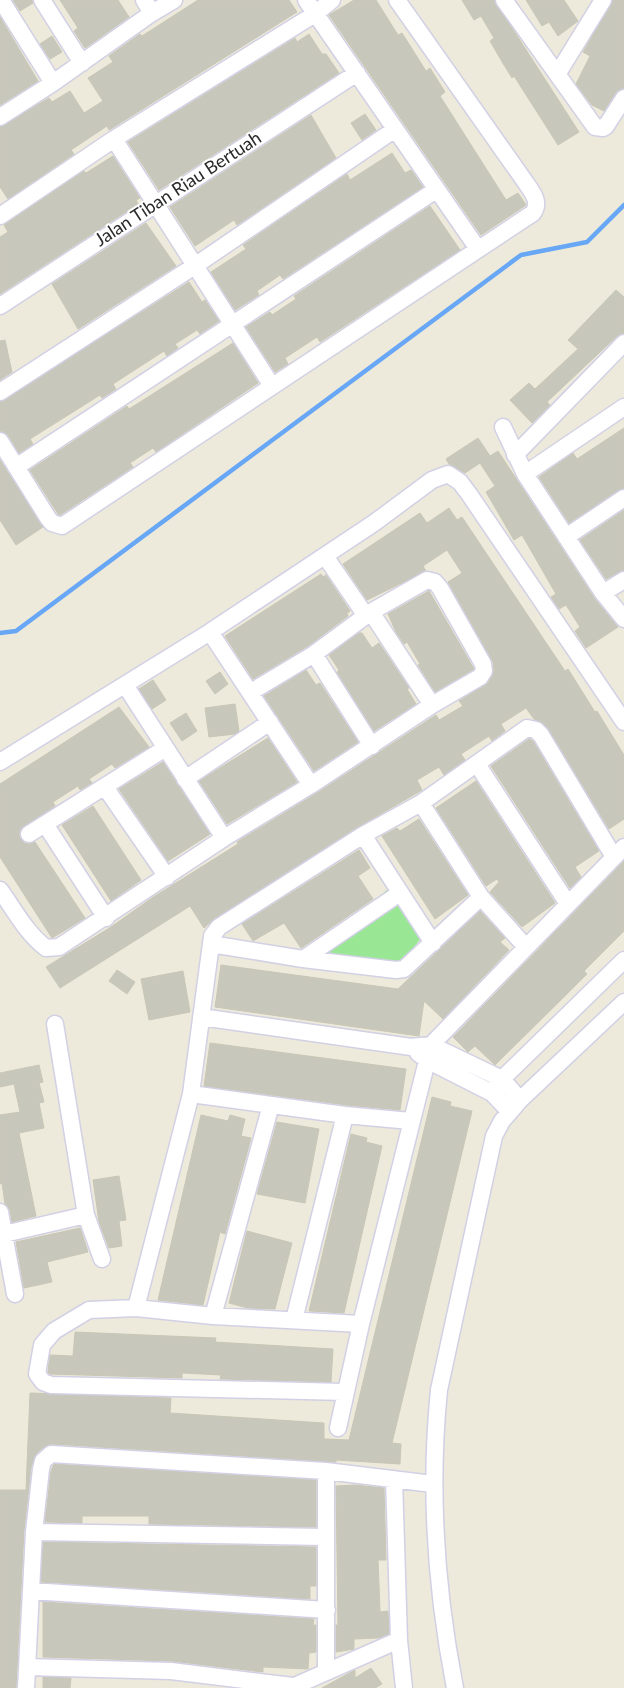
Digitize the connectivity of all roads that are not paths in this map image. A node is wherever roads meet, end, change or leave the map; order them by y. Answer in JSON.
{"nodes":[{"id":1,"x":0,"y":0,"type":"edge"},
{"id":2,"x":42,"y":0,"type":"edge"},
{"id":3,"x":174,"y":0,"type":"edge"},
{"id":4,"x":332,"y":0,"type":"edge"},
{"id":5,"x":397,"y":0,"type":"edge"},
{"id":6,"x":504,"y":0,"type":"edge"},
{"id":7,"x":596,"y":4,"type":"edge"},
{"id":8,"x":148,"y":6,"type":"edge"},
{"id":9,"x":311,"y":7,"type":"edge"},
{"id":10,"x":82,"y":64,"type":"junction"},
{"id":11,"x":357,"y":73,"type":"junction"},
{"id":12,"x":558,"y":73,"type":"junction"},
{"id":13,"x":53,"y":83,"type":"junction"},
{"id":14,"x":624,"y":98,"type":"edge"},
{"id":15,"x":0,"y":117,"type":"edge"},
{"id":16,"x":394,"y":130,"type":"junction"},
{"id":17,"x":114,"y":139,"type":"junction"},
{"id":18,"x":436,"y":190,"type":"junction"},
{"id":19,"x":155,"y":203,"type":"junction"},
{"id":20,"x":0,"y":216,"type":"edge"},
{"id":21,"x":478,"y":249,"type":"junction"},
{"id":22,"x":196,"y":265,"type":"junction"},
{"id":23,"x":0,"y":306,"type":"edge"},
{"id":24,"x":232,"y":322,"type":"junction"},
{"id":25,"x":624,"y":343,"type":"edge"},
{"id":26,"x":272,"y":386,"type":"junction"},
{"id":27,"x":0,"y":392,"type":"edge"},
{"id":28,"x":624,"y":407,"type":"edge"},
{"id":29,"x":503,"y":427,"type":"dead end"},
{"id":30,"x":0,"y":441,"type":"edge"},
{"id":31,"x":515,"y":455,"type":"junction"},
{"id":32,"x":16,"y":467,"type":"junction"},
{"id":33,"x":525,"y":474,"type":"junction"},
{"id":34,"x":624,"y":498,"type":"edge"},
{"id":35,"x":566,"y":537,"type":"junction"},
{"id":36,"x":325,"y":556,"type":"junction"},
{"id":37,"x":624,"y":580,"type":"edge"},
{"id":38,"x":603,"y":593,"type":"junction"},
{"id":39,"x":368,"y":614,"type":"junction"},
{"id":40,"x":624,"y":619,"type":"edge"},
{"id":41,"x":210,"y":632,"type":"junction"},
{"id":42,"x":314,"y":654,"type":"junction"},
{"id":43,"x":125,"y":685,"type":"junction"},
{"id":44,"x":251,"y":692,"type":"junction"},
{"id":45,"x":432,"y":705,"type":"junction"},
{"id":46,"x":622,"y":713,"type":"edge"},
{"id":47,"x":270,"y":722,"type":"junction"},
{"id":48,"x":372,"y":746,"type":"junction"},
{"id":49,"x":164,"y":749,"type":"junction"},
{"id":50,"x":0,"y":762,"type":"edge"},
{"id":51,"x":476,"y":764,"type":"junction"},
{"id":52,"x":185,"y":778,"type":"junction"},
{"id":53,"x":311,"y":785,"type":"junction"},
{"id":54,"x":105,"y":787,"type":"junction"},
{"id":55,"x":421,"y":802,"type":"junction"},
{"id":56,"x":45,"y":824,"type":"junction"},
{"id":57,"x":29,"y":834,"type":"dead end"},
{"id":58,"x":363,"y":835,"type":"junction"},
{"id":59,"x":224,"y":838,"type":"junction"},
{"id":60,"x":619,"y":852,"type":"edge"},
{"id":61,"x":167,"y":877,"type":"junction"},
{"id":62,"x":0,"y":890,"type":"edge"},
{"id":63,"x":400,"y":893,"type":"junction"},
{"id":64,"x":481,"y":896,"type":"junction"},
{"id":65,"x":568,"y":904,"type":"junction"},
{"id":66,"x":106,"y":918,"type":"junction"},
{"id":67,"x":433,"y":943,"type":"junction"},
{"id":68,"x":211,"y":944,"type":"junction"},
{"id":69,"x":525,"y":946,"type":"junction"},
{"id":70,"x":303,"y":959,"type":"junction"},
{"id":71,"x":624,"y":960,"type":"edge"},
{"id":72,"x":624,"y":1002,"type":"edge"},
{"id":73,"x":201,"y":1017,"type":"junction"},
{"id":74,"x":55,"y":1024,"type":"dead end"},
{"id":75,"x":429,"y":1053,"type":"junction"},
{"id":76,"x":502,"y":1079,"type":"junction"},
{"id":77,"x":492,"y":1093,"type":"junction"},
{"id":78,"x":191,"y":1094,"type":"junction"},
{"id":79,"x":271,"y":1105,"type":"junction"},
{"id":80,"x":515,"y":1106,"type":"junction"},
{"id":81,"x":345,"y":1115,"type":"junction"},
{"id":82,"x":411,"y":1121,"type":"junction"},
{"id":83,"x":0,"y":1212,"type":"edge"},
{"id":84,"x":86,"y":1215,"type":"junction"},
{"id":85,"x":2,"y":1234,"type":"edge"},
{"id":86,"x":102,"y":1259,"type":"dead end"},
{"id":87,"x":15,"y":1294,"type":"dead end"},
{"id":88,"x":136,"y":1308,"type":"junction"},
{"id":89,"x":213,"y":1316,"type":"junction"},
{"id":90,"x":294,"y":1320,"type":"junction"},
{"id":91,"x":361,"y":1324,"type":"junction"},
{"id":92,"x":345,"y":1392,"type":"junction"},
{"id":93,"x":338,"y":1428,"type":"dead end"},
{"id":94,"x":326,"y":1471,"type":"junction"},
{"id":95,"x":394,"y":1479,"type":"junction"},
{"id":96,"x":433,"y":1484,"type":"junction"},
{"id":97,"x":34,"y":1532,"type":"junction"},
{"id":98,"x":325,"y":1536,"type":"junction"},
{"id":99,"x":31,"y":1591,"type":"junction"},
{"id":100,"x":327,"y":1610,"type":"junction"},
{"id":101,"x":399,"y":1640,"type":"junction"},
{"id":102,"x":27,"y":1667,"type":"junction"},
{"id":103,"x":326,"y":1672,"type":"junction"},
{"id":104,"x":292,"y":1687,"type":"edge"},
{"id":105,"x":26,"y":1688,"type":"edge"},
{"id":106,"x":404,"y":1688,"type":"edge"},
{"id":107,"x":455,"y":1688,"type":"edge"}],
"edges":[{"from":1,"to":13,"type":"street"},
{"from":2,"to":10,"type":"street"},
{"from":3,"to":8,"type":"street"},
{"from":4,"to":9,"type":"street"},
{"from":5,"to":21,"type":"street"},
{"from":6,"to":12,"type":"street"},
{"from":7,"to":12,"type":"street"},
{"from":8,"to":10,"type":"street"},
{"from":9,"to":11,"type":"street"},
{"from":9,"to":17,"type":"street"},
{"from":10,"to":13,"type":"street"},
{"from":11,"to":16,"type":"street"},
{"from":11,"to":19,"type":"street","name":"Jalan Tiban Riau Bertuah"},
{"from":12,"to":14,"type":"street"},
{"from":13,"to":15,"type":"street"},
{"from":16,"to":18,"type":"street"},
{"from":16,"to":22,"type":"street"},
{"from":17,"to":19,"type":"street"},
{"from":17,"to":20,"type":"street"},
{"from":18,"to":21,"type":"street"},
{"from":18,"to":24,"type":"street"},
{"from":19,"to":22,"type":"street"},
{"from":19,"to":23,"type":"street","name":"Jalan Tiban Riau Bertuah"},
{"from":21,"to":26,"type":"street"},
{"from":22,"to":24,"type":"street"},
{"from":22,"to":27,"type":"street"},
{"from":24,"to":26,"type":"street"},
{"from":24,"to":32,"type":"street"},
{"from":25,"to":31,"type":"street"},
{"from":26,"to":32,"type":"street"},
{"from":28,"to":33,"type":"street"},
{"from":29,"to":31,"type":"street"},
{"from":30,"to":32,"type":"street"},
{"from":31,"to":33,"type":"street"},
{"from":33,"to":35,"type":"street"},
{"from":34,"to":35,"type":"street"},
{"from":35,"to":38,"type":"street"},
{"from":36,"to":39,"type":"street"},
{"from":36,"to":41,"type":"street"},
{"from":36,"to":46,"type":"street"},
{"from":37,"to":38,"type":"street"},
{"from":38,"to":40,"type":"street"},
{"from":39,"to":42,"type":"street"},
{"from":39,"to":45,"type":"street"},
{"from":39,"to":45,"type":"street"},
{"from":41,"to":43,"type":"street"},
{"from":41,"to":44,"type":"street"},
{"from":42,"to":44,"type":"street"},
{"from":42,"to":48,"type":"street"},
{"from":43,"to":49,"type":"street"},
{"from":43,"to":50,"type":"street"},
{"from":44,"to":47,"type":"street"},
{"from":45,"to":48,"type":"street"},
{"from":47,"to":52,"type":"street"},
{"from":47,"to":53,"type":"street"},
{"from":48,"to":53,"type":"street"},
{"from":49,"to":52,"type":"street"},
{"from":49,"to":54,"type":"street"},
{"from":51,"to":55,"type":"street"},
{"from":51,"to":60,"type":"street"},
{"from":51,"to":65,"type":"street"},
{"from":52,"to":59,"type":"street"},
{"from":53,"to":59,"type":"street"},
{"from":54,"to":56,"type":"street"},
{"from":54,"to":61,"type":"street"},
{"from":55,"to":58,"type":"street"},
{"from":55,"to":64,"type":"street"},
{"from":56,"to":57,"type":"street"},
{"from":56,"to":66,"type":"street"},
{"from":58,"to":63,"type":"street"},
{"from":58,"to":68,"type":"street"},
{"from":59,"to":61,"type":"street"},
{"from":60,"to":65,"type":"street"},
{"from":61,"to":66,"type":"street"},
{"from":62,"to":66,"type":"street"},
{"from":63,"to":67,"type":"street"},
{"from":63,"to":70,"type":"street"},
{"from":64,"to":67,"type":"street"},
{"from":64,"to":69,"type":"street"},
{"from":65,"to":69,"type":"street"},
{"from":67,"to":70,"type":"street"},
{"from":68,"to":70,"type":"street"},
{"from":68,"to":73,"type":"street"},
{"from":69,"to":75,"type":"street"},
{"from":71,"to":76,"type":"street"},
{"from":72,"to":80,"type":"street"},
{"from":73,"to":75,"type":"street"},
{"from":73,"to":78,"type":"street"},
{"from":74,"to":84,"type":"street"},
{"from":75,"to":76,"type":"street"},
{"from":75,"to":77,"type":"street"},
{"from":75,"to":82,"type":"street"},
{"from":76,"to":77,"type":"street"},
{"from":76,"to":80,"type":"street"},
{"from":77,"to":80,"type":"street"},
{"from":78,"to":79,"type":"street"},
{"from":78,"to":88,"type":"street"},
{"from":79,"to":81,"type":"street"},
{"from":79,"to":89,"type":"street"},
{"from":80,"to":96,"type":"street"},
{"from":81,"to":82,"type":"street"},
{"from":81,"to":90,"type":"street"},
{"from":82,"to":91,"type":"street"},
{"from":83,"to":85,"type":"street"},
{"from":84,"to":85,"type":"street"},
{"from":84,"to":86,"type":"street"},
{"from":85,"to":87,"type":"street"},
{"from":88,"to":89,"type":"street"},
{"from":88,"to":92,"type":"street"},
{"from":89,"to":90,"type":"street"},
{"from":90,"to":91,"type":"street"},
{"from":91,"to":92,"type":"street"},
{"from":92,"to":93,"type":"street"},
{"from":94,"to":95,"type":"street"},
{"from":94,"to":97,"type":"street"},
{"from":94,"to":98,"type":"street"},
{"from":95,"to":96,"type":"street"},
{"from":95,"to":101,"type":"street"},
{"from":96,"to":107,"type":"street"},
{"from":97,"to":98,"type":"street"},
{"from":97,"to":99,"type":"street"},
{"from":98,"to":100,"type":"street"},
{"from":99,"to":100,"type":"street"},
{"from":99,"to":102,"type":"street"},
{"from":100,"to":103,"type":"street"},
{"from":101,"to":103,"type":"street"},
{"from":101,"to":106,"type":"street"},
{"from":102,"to":104,"type":"street"},
{"from":102,"to":105,"type":"street"},
{"from":103,"to":104,"type":"street"}]}
